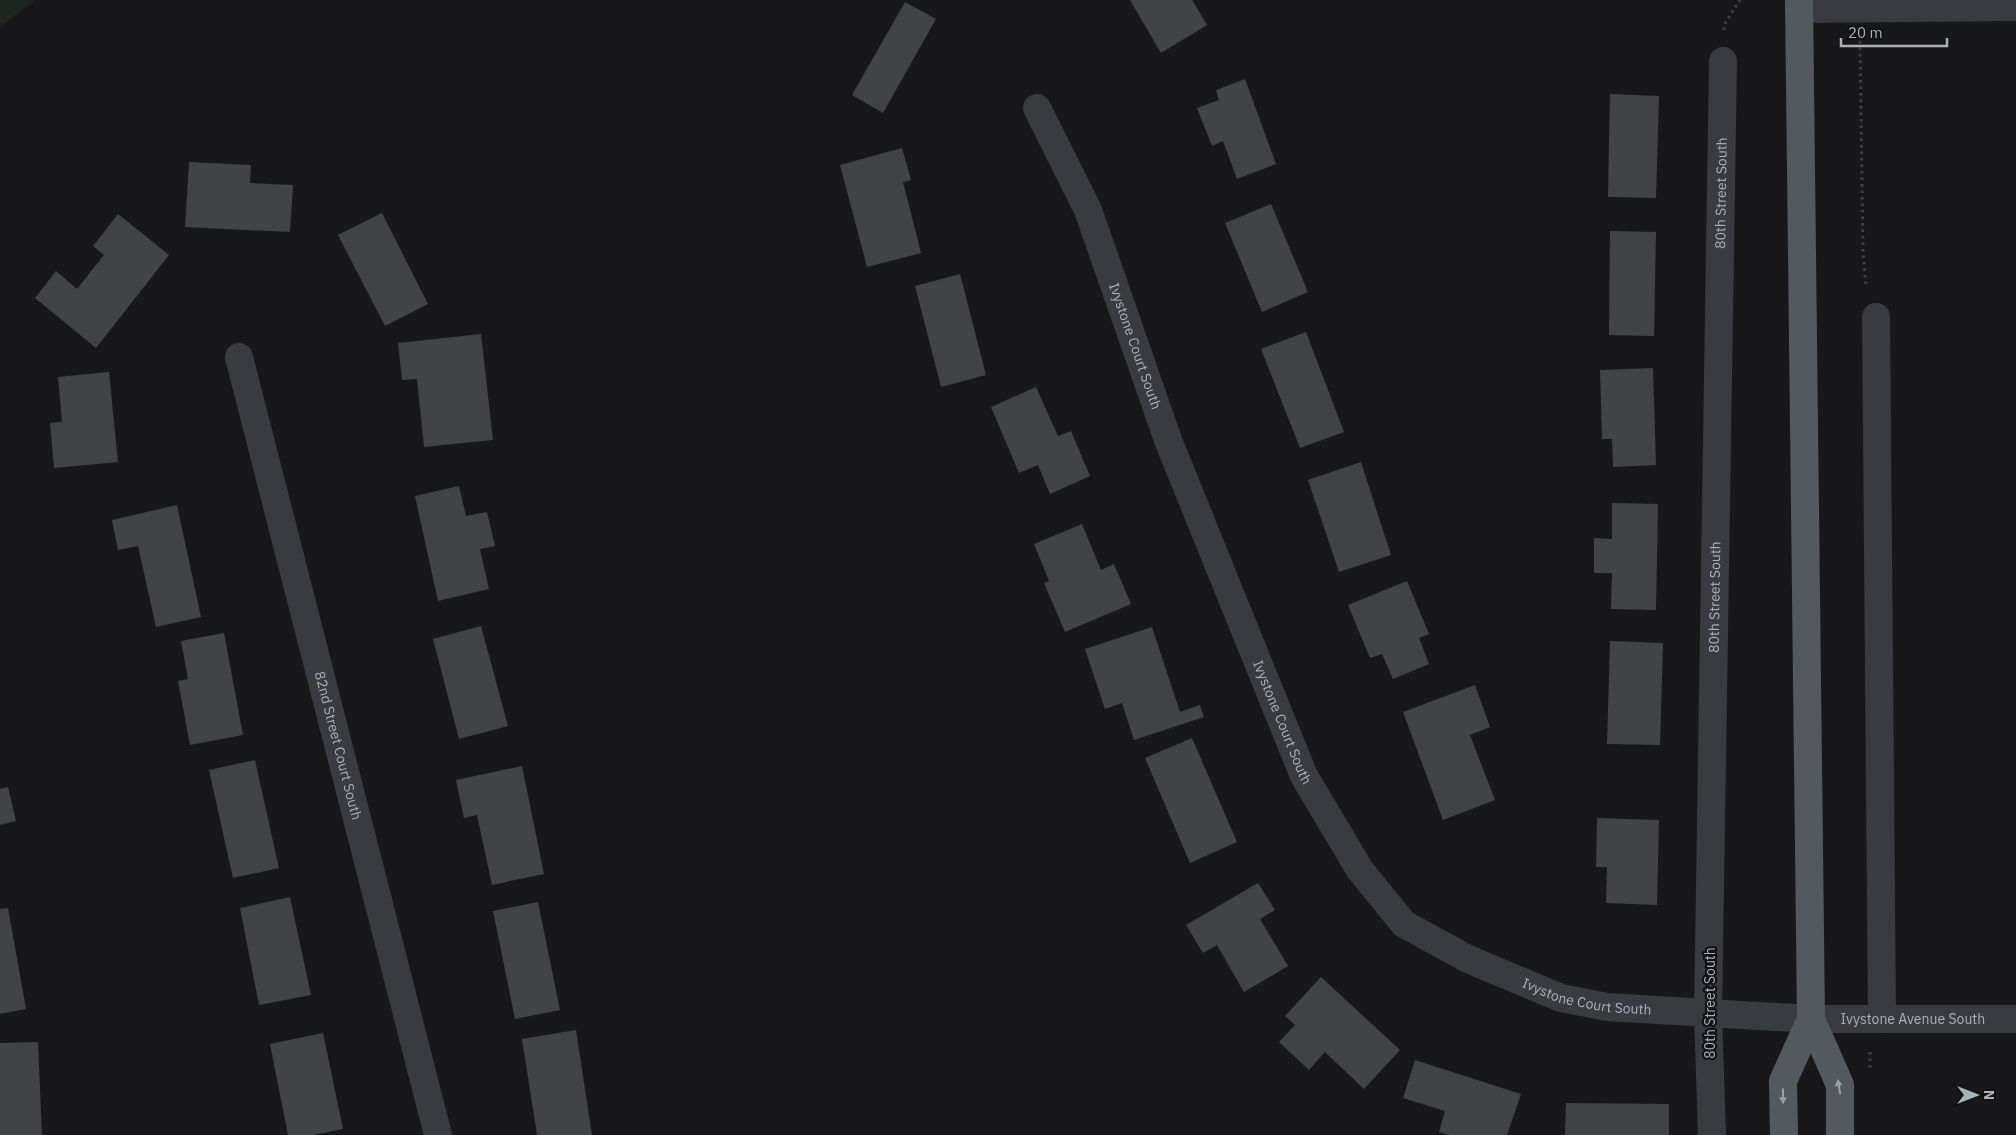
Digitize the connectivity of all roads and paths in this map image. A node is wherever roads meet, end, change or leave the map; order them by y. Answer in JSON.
{"nodes":[{"id":1,"x":1799,"y":4,"type":"edge"},
{"id":2,"x":2016,"y":7,"type":"edge"},
{"id":3,"x":1862,"y":8,"type":"junction"},
{"id":4,"x":1723,"y":61,"type":"dead end"},
{"id":5,"x":1037,"y":108,"type":"dead end"},
{"id":6,"x":1876,"y":317,"type":"joint"},
{"id":7,"x":239,"y":357,"type":"dead end"},
{"id":8,"x":1708,"y":1013,"type":"junction"},
{"id":9,"x":1811,"y":1019,"type":"junction"},
{"id":10,"x":1882,"y":1019,"type":"junction"},
{"id":11,"x":2016,"y":1019,"type":"edge"},
{"id":12,"x":438,"y":1135,"type":"edge"},
{"id":13,"x":1712,"y":1135,"type":"edge"},
{"id":14,"x":1784,"y":1135,"type":"edge"},
{"id":15,"x":1840,"y":1135,"type":"edge"}],
"edges":[{"from":1,"to":3,"type":"street"},
{"from":1,"to":9,"type":"main road"},
{"from":2,"to":3,"type":"street"},
{"from":3,"to":6,"type":"path"},
{"from":4,"to":8,"type":"street","name":"80th Street South"},
{"from":5,"to":8,"type":"street","name":"Ivystone Court South"},
{"from":6,"to":10,"type":"street"},
{"from":7,"to":12,"type":"street","name":"82nd Street Court South"},
{"from":8,"to":9,"type":"street","name":"Ivystone Court South"},
{"from":8,"to":13,"type":"street","name":"80th Street South"},
{"from":9,"to":10,"type":"street","name":"Ivystone Avenue South"},
{"from":9,"to":14,"type":"main road","one_way":true},
{"from":15,"to":9,"type":"main road","one_way":true},
{"from":10,"to":11,"type":"street","name":"Ivystone Avenue South"}]}
